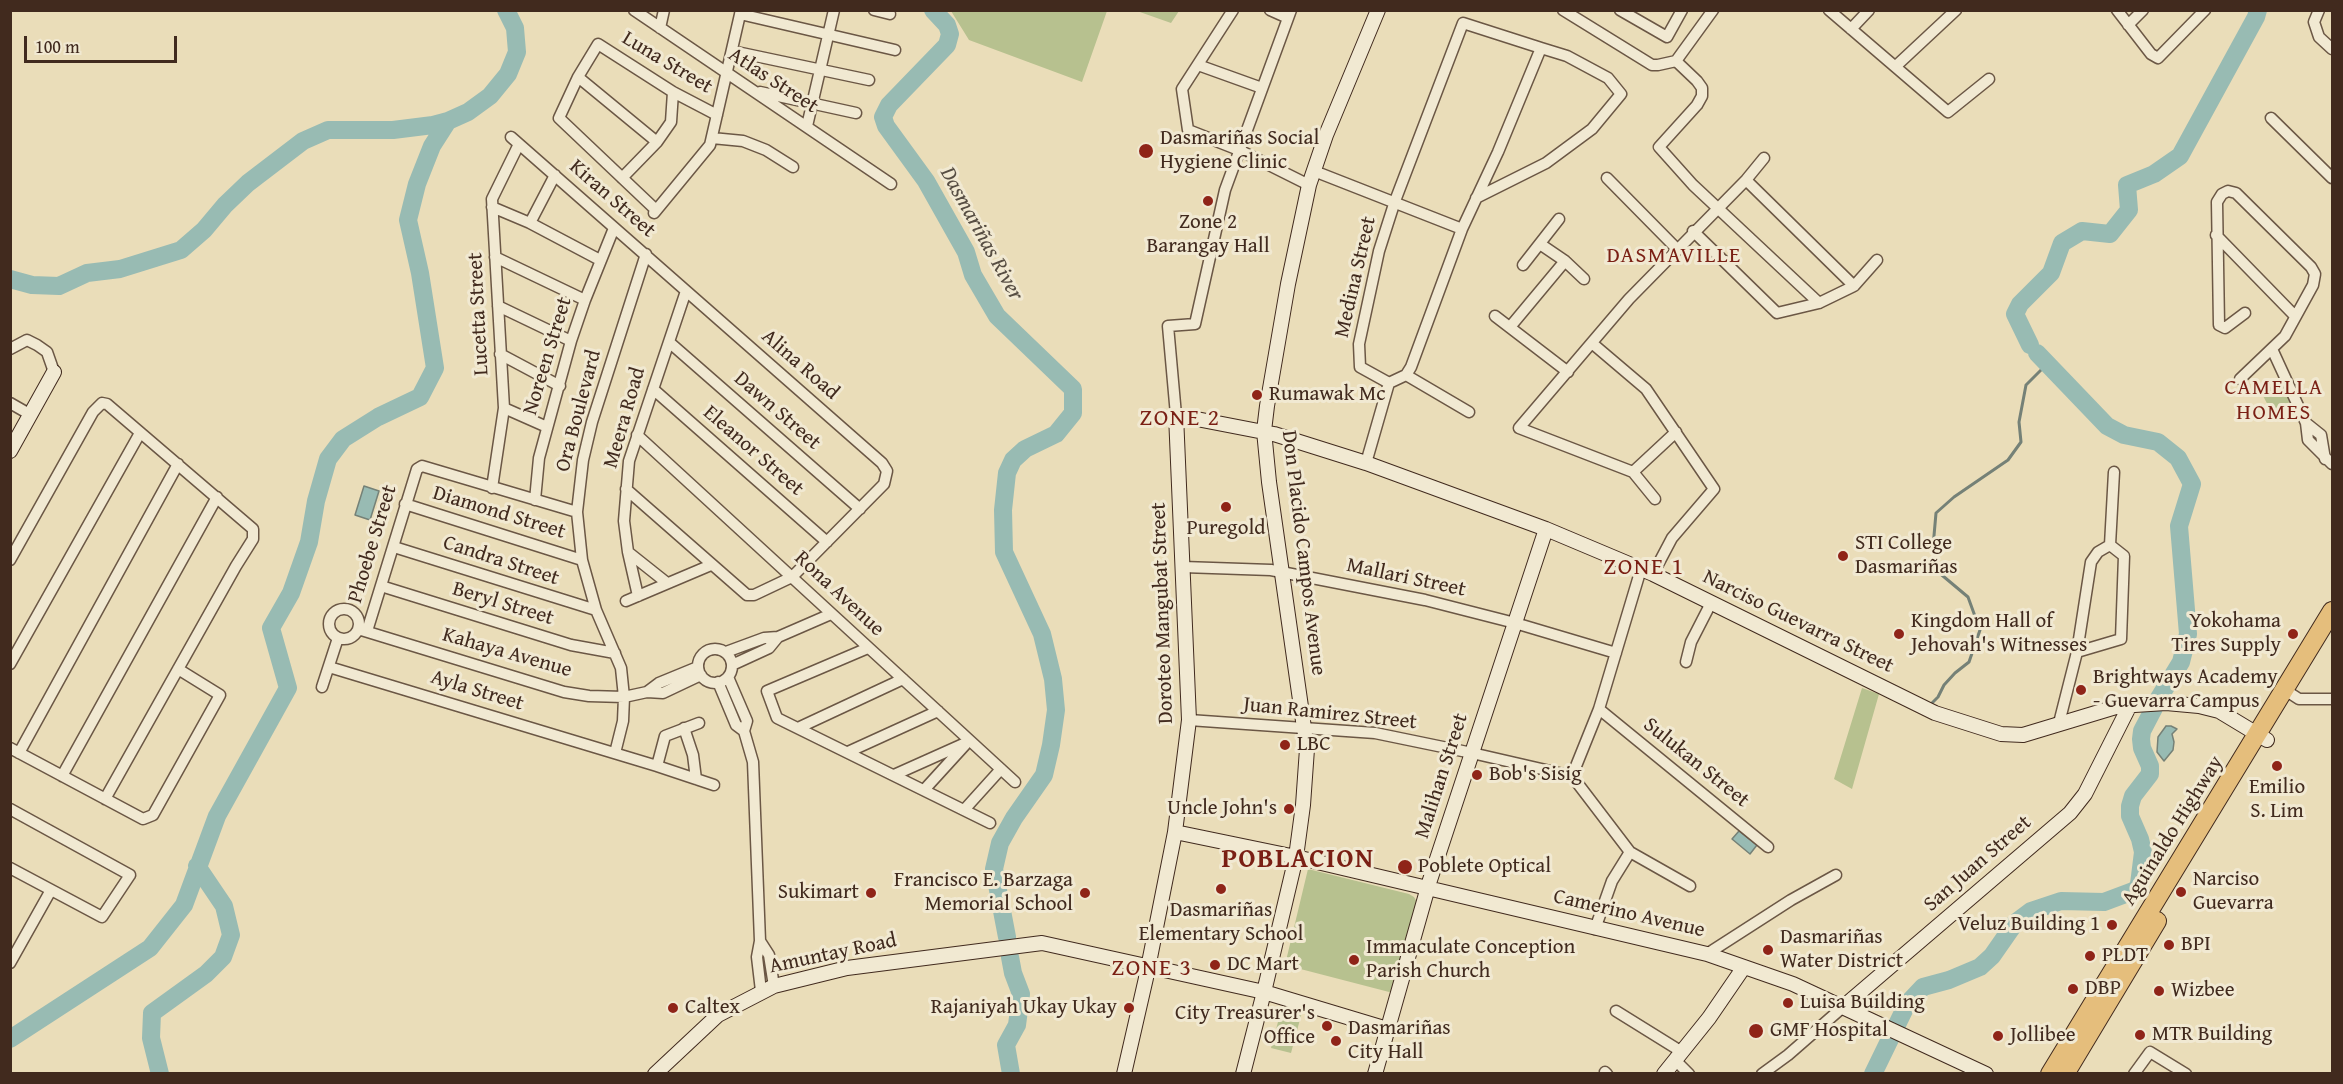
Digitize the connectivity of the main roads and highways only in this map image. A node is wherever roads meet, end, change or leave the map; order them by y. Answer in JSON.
{"nodes":[{"id":1,"x":2332,"y":611,"type":"edge"},
{"id":2,"x":2332,"y":633,"type":"edge"},
{"id":3,"x":2289,"y":693,"type":"junction"},
{"id":4,"x":2107,"y":992,"type":"junction"},
{"id":5,"x":2050,"y":1074,"type":"edge"},
{"id":6,"x":2065,"y":1074,"type":"edge"}],
"edges":[{"from":1,"to":3,"type":"highway","name":"Aguinaldo Highway"},
{"from":2,"to":3,"type":"highway","name":"Aguinaldo Highway"},
{"from":3,"to":4,"type":"highway","name":"Aguinaldo Highway"},
{"from":4,"to":5,"type":"highway","name":"Aguinaldo Highway"},
{"from":4,"to":6,"type":"highway","name":"Aguinaldo Highway"}]}
